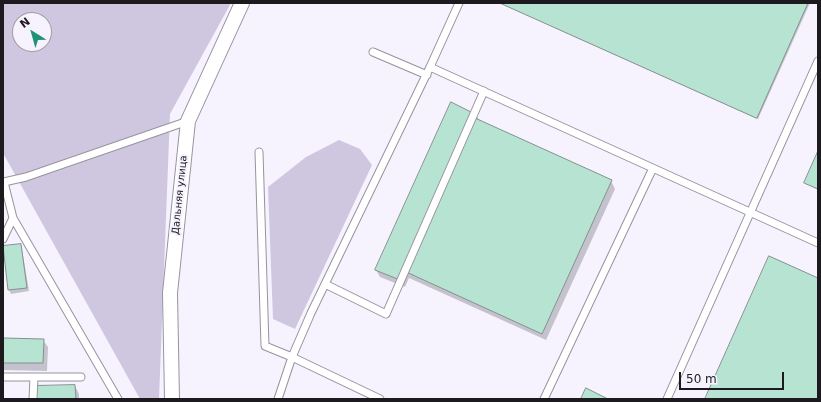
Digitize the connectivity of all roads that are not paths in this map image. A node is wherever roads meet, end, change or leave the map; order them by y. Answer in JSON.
{"nodes":[{"id":1,"x":242,"y":3,"type":"edge"},
{"id":2,"x":458,"y":3,"type":"edge"},
{"id":3,"x":372,"y":52,"type":"dead end"},
{"id":4,"x":818,"y":61,"type":"edge"},
{"id":5,"x":430,"y":67,"type":"junction"},
{"id":6,"x":427,"y":75,"type":"junction"},
{"id":7,"x":484,"y":92,"type":"junction"},
{"id":8,"x":188,"y":121,"type":"junction"},
{"id":9,"x":259,"y":152,"type":"dead end"},
{"id":10,"x":653,"y":168,"type":"junction"},
{"id":11,"x":751,"y":213,"type":"junction"},
{"id":12,"x":13,"y":218,"type":"junction"},
{"id":13,"x":3,"y":239,"type":"edge"},
{"id":14,"x":818,"y":243,"type":"edge"},
{"id":15,"x":325,"y":284,"type":"junction"},
{"id":16,"x":292,"y":357,"type":"junction"},
{"id":17,"x":3,"y":377,"type":"edge"},
{"id":18,"x":34,"y":377,"type":"junction"},
{"id":19,"x":81,"y":377,"type":"dead end"},
{"id":20,"x":33,"y":399,"type":"edge"},
{"id":21,"x":118,"y":399,"type":"edge"},
{"id":22,"x":172,"y":399,"type":"edge"},
{"id":23,"x":278,"y":399,"type":"edge"},
{"id":24,"x":380,"y":399,"type":"edge"},
{"id":25,"x":544,"y":399,"type":"edge"},
{"id":26,"x":667,"y":399,"type":"edge"}],
"edges":[{"from":1,"to":8,"type":"street","name":"Дальняя улица"},
{"from":2,"to":5,"type":"lane"},
{"from":3,"to":6,"type":"lane"},
{"from":4,"to":11,"type":"lane"},
{"from":5,"to":6,"type":"lane"},
{"from":5,"to":7,"type":"lane"},
{"from":6,"to":15,"type":"lane"},
{"from":7,"to":10,"type":"lane"},
{"from":7,"to":15,"type":"lane"},
{"from":8,"to":12,"type":"lane"},
{"from":8,"to":22,"type":"street","name":"Дальняя улица"},
{"from":9,"to":16,"type":"lane"},
{"from":10,"to":11,"type":"lane"},
{"from":10,"to":25,"type":"lane"},
{"from":11,"to":14,"type":"lane"},
{"from":11,"to":26,"type":"lane"},
{"from":12,"to":13,"type":"lane"},
{"from":12,"to":21,"type":"lane"},
{"from":15,"to":16,"type":"lane"},
{"from":16,"to":23,"type":"lane"},
{"from":16,"to":24,"type":"lane"},
{"from":17,"to":18,"type":"lane"},
{"from":18,"to":19,"type":"lane"},
{"from":18,"to":20,"type":"lane"}]}
